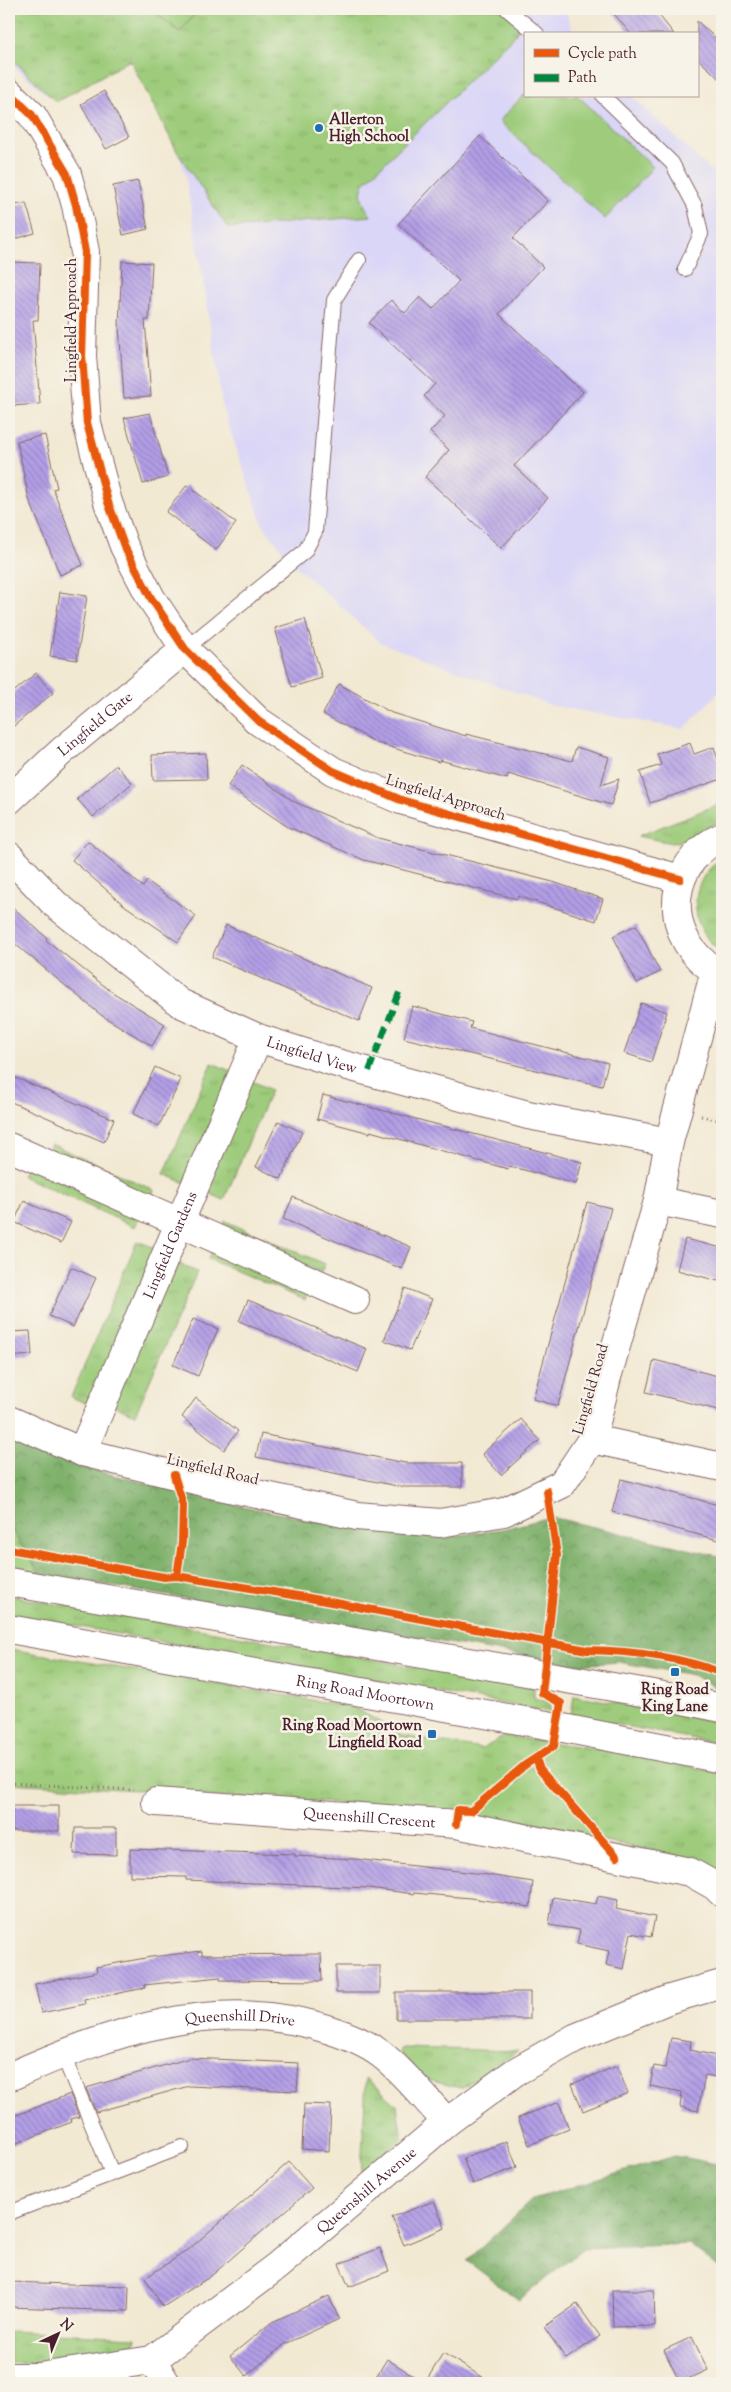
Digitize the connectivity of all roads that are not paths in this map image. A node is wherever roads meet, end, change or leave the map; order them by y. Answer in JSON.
{"nodes":[{"id":1,"x":507,"y":9,"type":"edge"},
{"id":2,"x":535,"y":32,"type":"edge"},
{"id":3,"x":9,"y":93,"type":"edge"},
{"id":4,"x":605,"y":98,"type":"edge"},
{"id":5,"x":359,"y":260,"type":"dead end"},
{"id":6,"x":685,"y":269,"type":"dead end"},
{"id":7,"x":185,"y":649,"type":"junction"},
{"id":8,"x":9,"y":800,"type":"edge"},
{"id":9,"x":722,"y":838,"type":"edge"},
{"id":10,"x":9,"y":856,"type":"edge"},
{"id":11,"x":680,"y":879,"type":"junction"},
{"id":12,"x":719,"y":972,"type":"edge"},
{"id":13,"x":258,"y":1038,"type":"junction"},
{"id":14,"x":669,"y":1142,"type":"junction"},
{"id":15,"x":9,"y":1146,"type":"edge"},
{"id":16,"x":658,"y":1201,"type":"junction"},
{"id":17,"x":722,"y":1214,"type":"edge"},
{"id":18,"x":178,"y":1223,"type":"junction"},
{"id":19,"x":355,"y":1300,"type":"dead end"},
{"id":20,"x":9,"y":1420,"type":"edge"},
{"id":21,"x":592,"y":1439,"type":"junction"},
{"id":22,"x":82,"y":1452,"type":"junction"},
{"id":23,"x":722,"y":1467,"type":"edge"},
{"id":24,"x":9,"y":1582,"type":"edge"},
{"id":25,"x":9,"y":1629,"type":"edge"},
{"id":26,"x":722,"y":1708,"type":"edge"},
{"id":27,"x":722,"y":1759,"type":"edge"},
{"id":28,"x":156,"y":1802,"type":"road end"},
{"id":29,"x":722,"y":1893,"type":"edge"},
{"id":30,"x":722,"y":1984,"type":"edge"},
{"id":31,"x":62,"y":2054,"type":"junction"},
{"id":32,"x":9,"y":2077,"type":"edge"},
{"id":33,"x":447,"y":2122,"type":"junction"},
{"id":34,"x":182,"y":2147,"type":"dead end"},
{"id":35,"x":112,"y":2173,"type":"junction"},
{"id":36,"x":9,"y":2213,"type":"edge"},
{"id":37,"x":152,"y":2360,"type":"junction"},
{"id":38,"x":9,"y":2377,"type":"edge"},
{"id":39,"x":166,"y":2383,"type":"edge"}],
"edges":[{"from":1,"to":2,"type":"lane"},
{"from":3,"to":7,"type":"main road","name":"Lingfield Approach"},
{"from":4,"to":6,"type":"lane"},
{"from":5,"to":7,"type":"lane"},
{"from":7,"to":8,"type":"main road","name":"Lingfield Gate"},
{"from":7,"to":11,"type":"main road","name":"Lingfield Approach"},
{"from":9,"to":11,"type":"main road"},
{"from":10,"to":13,"type":"main road","name":"Lingfield View"},
{"from":11,"to":12,"type":"main road"},
{"from":12,"to":14,"type":"main road","name":"Lingfield Road"},
{"from":13,"to":14,"type":"main road","name":"Lingfield View"},
{"from":13,"to":18,"type":"main road","name":"Lingfield Gardens"},
{"from":14,"to":16,"type":"main road","name":"Lingfield Road"},
{"from":15,"to":18,"type":"main road"},
{"from":16,"to":17,"type":"main road"},
{"from":16,"to":21,"type":"main road","name":"Lingfield Road"},
{"from":18,"to":19,"type":"main road"},
{"from":18,"to":22,"type":"main road","name":"Lingfield Gardens"},
{"from":20,"to":22,"type":"main road","name":"Lingfield Road"},
{"from":21,"to":22,"type":"main road","name":"Lingfield Road"},
{"from":21,"to":23,"type":"main road"},
{"from":24,"to":26,"type":"main road"},
{"from":25,"to":27,"type":"main road","name":"Ring Road Moortown"},
{"from":28,"to":29,"type":"main road","name":"Queenshill Crescent"},
{"from":30,"to":33,"type":"main road","name":"Queenshill Avenue"},
{"from":31,"to":32,"type":"main road","name":"Queenshill Drive"},
{"from":31,"to":33,"type":"main road","name":"Queenshill Drive"},
{"from":31,"to":35,"type":"lane"},
{"from":33,"to":37,"type":"main road","name":"Queenshill Avenue"},
{"from":34,"to":35,"type":"lane"},
{"from":35,"to":36,"type":"lane"},
{"from":37,"to":38,"type":"main road","name":"Queenshill Avenue"},
{"from":37,"to":39,"type":"main road"}]}
